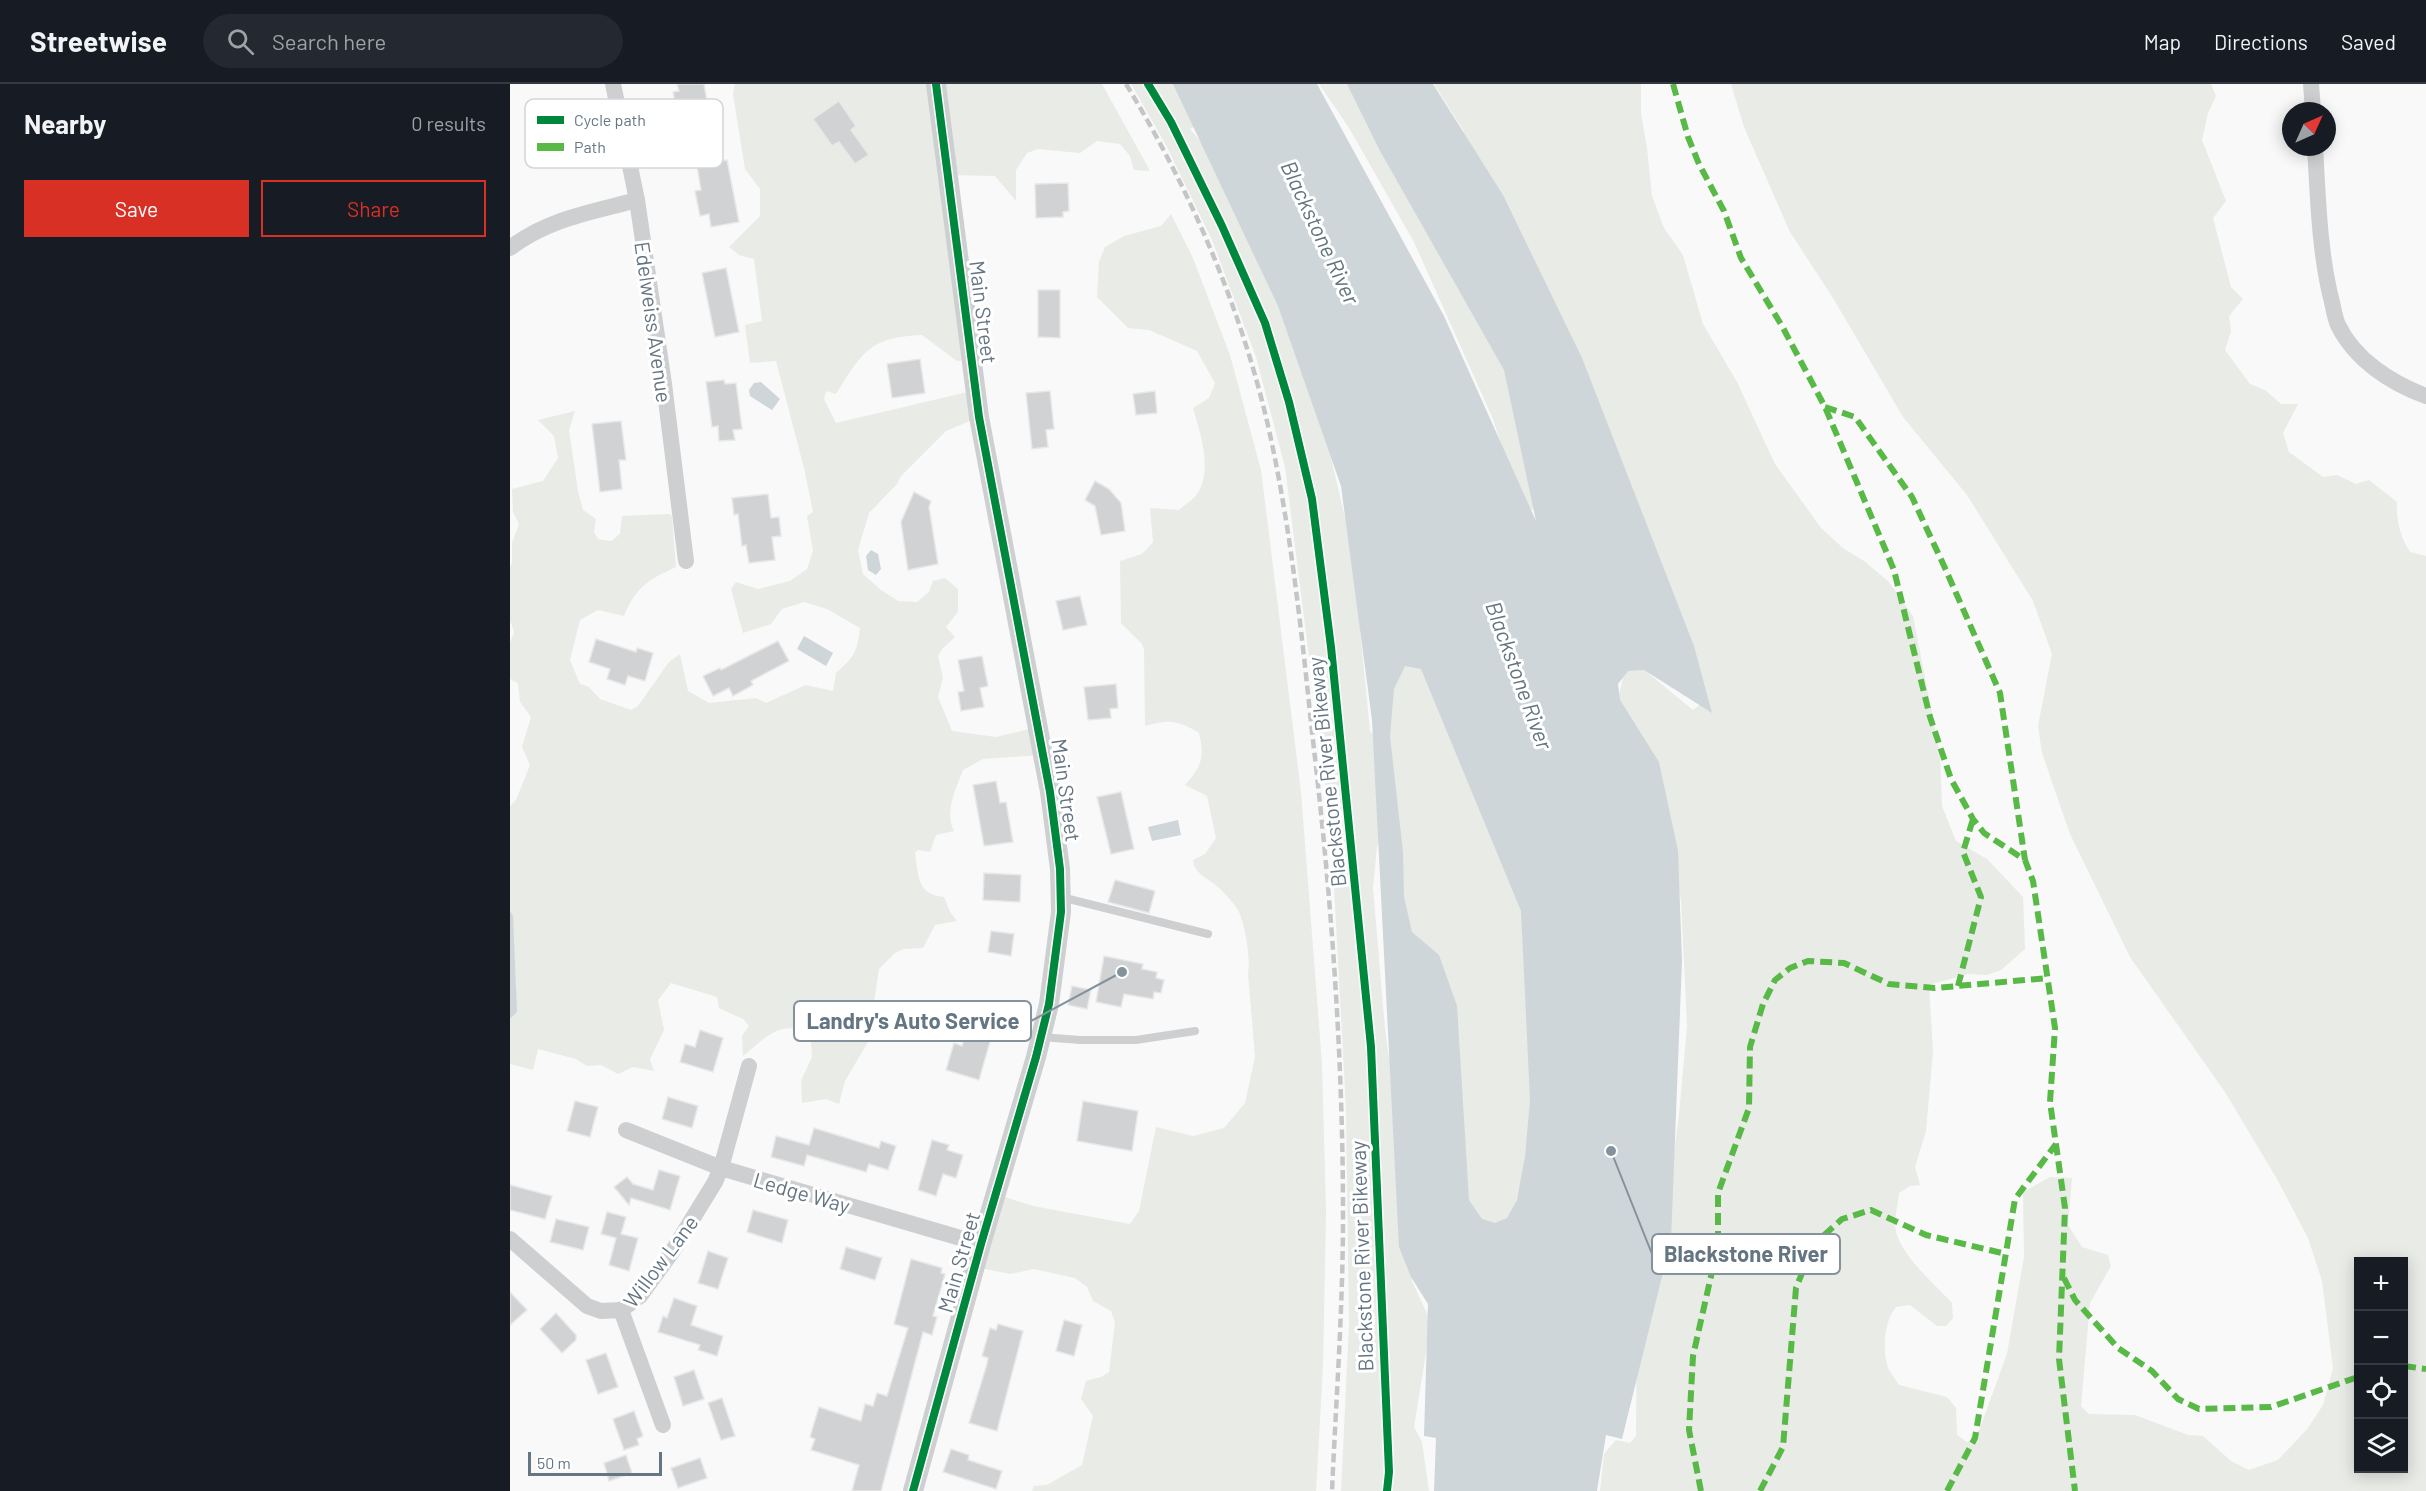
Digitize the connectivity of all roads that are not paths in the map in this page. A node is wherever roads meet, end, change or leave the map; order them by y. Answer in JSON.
{"nodes":[{"id":1,"x":613,"y":84,"type":"edge"},
{"id":2,"x":936,"y":84,"type":"edge"},
{"id":3,"x":2311,"y":84,"type":"edge"},
{"id":4,"x":616,"y":99,"type":"edge"},
{"id":5,"x":2312,"y":102,"type":"edge"},
{"id":6,"x":2316,"y":156,"type":"edge"},
{"id":7,"x":630,"y":168,"type":"edge"},
{"id":8,"x":637,"y":201,"type":"junction"},
{"id":9,"x":510,"y":248,"type":"edge"},
{"id":10,"x":2426,"y":396,"type":"edge"},
{"id":11,"x":686,"y":561,"type":"dead end"},
{"id":12,"x":1061,"y":897,"type":"junction"},
{"id":13,"x":1208,"y":934,"type":"dead end"},
{"id":14,"x":1195,"y":1031,"type":"dead end"},
{"id":15,"x":1040,"y":1037,"type":"junction"},
{"id":16,"x":749,"y":1066,"type":"dead end"},
{"id":17,"x":626,"y":1130,"type":"dead end"},
{"id":18,"x":721,"y":1168,"type":"junction"},
{"id":19,"x":510,"y":1239,"type":"edge"},
{"id":20,"x":981,"y":1244,"type":"junction"},
{"id":21,"x":621,"y":1310,"type":"junction"},
{"id":22,"x":663,"y":1425,"type":"dead end"},
{"id":23,"x":913,"y":1491,"type":"edge"}],
"edges":[{"from":1,"to":4,"type":"street","name":"Edelweiss Avenue"},
{"from":2,"to":12,"type":"street","name":"Main Street"},
{"from":3,"to":5,"type":"street"},
{"from":6,"to":10,"type":"street"},
{"from":7,"to":8,"type":"street","name":"Edelweiss Avenue"},
{"from":8,"to":9,"type":"street"},
{"from":8,"to":11,"type":"street","name":"Edelweiss Avenue"},
{"from":12,"to":13,"type":"lane"},
{"from":12,"to":15,"type":"street","name":"Main Street"},
{"from":14,"to":15,"type":"lane"},
{"from":15,"to":20,"type":"street","name":"Main Street"},
{"from":16,"to":18,"type":"street","name":"Willow Lane"},
{"from":17,"to":18,"type":"street","name":"Ledge Way"},
{"from":18,"to":20,"type":"street","name":"Ledge Way"},
{"from":18,"to":21,"type":"street","name":"Willow Lane"},
{"from":19,"to":21,"type":"street"},
{"from":20,"to":23,"type":"street","name":"Main Street"},
{"from":21,"to":22,"type":"street","name":"Willow Lane"}]}
